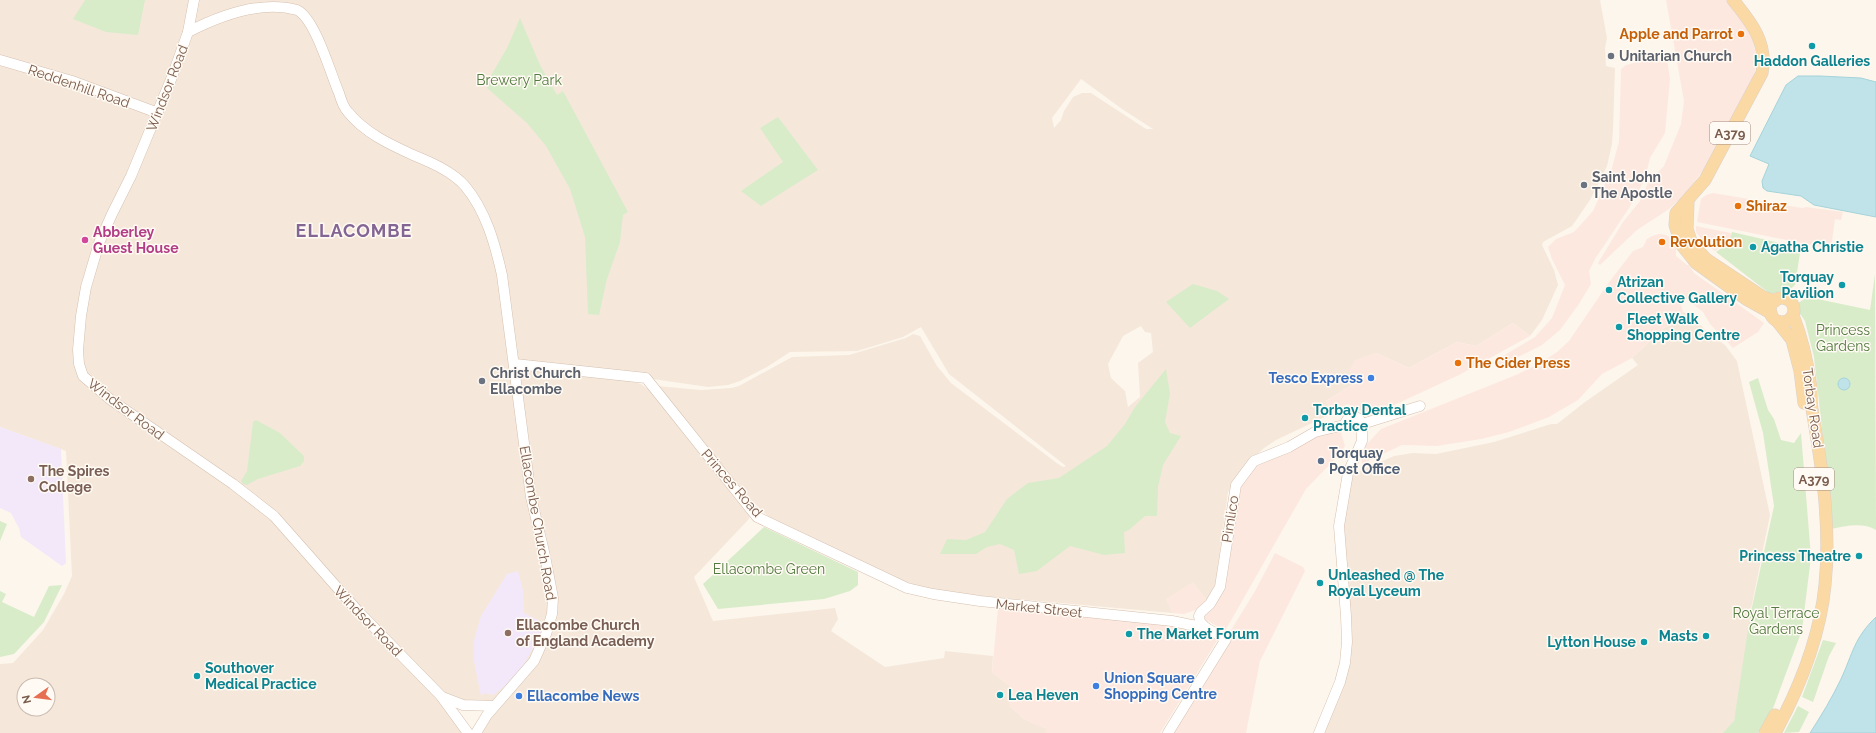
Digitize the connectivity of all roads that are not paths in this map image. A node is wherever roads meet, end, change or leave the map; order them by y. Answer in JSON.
{"nodes":[{"id":1,"x":194,"y":0,"type":"edge"},
{"id":2,"x":1733,"y":0,"type":"edge"},
{"id":3,"x":188,"y":32,"type":"junction"},
{"id":4,"x":0,"y":60,"type":"edge"},
{"id":5,"x":158,"y":113,"type":"junction"},
{"id":6,"x":1691,"y":251,"type":"junction"},
{"id":7,"x":1775,"y":301,"type":"junction"},
{"id":8,"x":1793,"y":315,"type":"junction"},
{"id":9,"x":1774,"y":317,"type":"junction"},
{"id":10,"x":515,"y":364,"type":"junction"},
{"id":11,"x":1420,"y":406,"type":"dead end"},
{"id":12,"x":1362,"y":425,"type":"junction"},
{"id":13,"x":907,"y":588,"type":"joint"},
{"id":14,"x":1199,"y":616,"type":"junction"},
{"id":15,"x":1172,"y":622,"type":"junction"},
{"id":16,"x":1206,"y":628,"type":"junction"},
{"id":17,"x":441,"y":696,"type":"junction"},
{"id":18,"x":494,"y":706,"type":"junction"},
{"id":19,"x":468,"y":733,"type":"edge"},
{"id":20,"x":476,"y":733,"type":"edge"},
{"id":21,"x":1168,"y":733,"type":"edge"},
{"id":22,"x":1319,"y":733,"type":"edge"},
{"id":23,"x":1765,"y":733,"type":"edge"},
{"id":24,"x":1775,"y":733,"type":"edge"}],
"edges":[{"from":1,"to":3,"type":"street","name":"Windsor Road"},
{"from":2,"to":6,"type":"main road","number":"A379"},
{"from":3,"to":5,"type":"street","name":"Windsor Road"},
{"from":3,"to":10,"type":"street","name":"Ellacombe Church Road"},
{"from":4,"to":5,"type":"street","name":"Reddenhill Road"},
{"from":5,"to":17,"type":"street","name":"Windsor Road"},
{"from":6,"to":7,"type":"main road","number":"A379"},
{"from":6,"to":9,"type":"main road","number":"A379"},
{"from":7,"to":8,"type":"main road","number":"A379"},
{"from":7,"to":9,"type":"main road"},
{"from":8,"to":9,"type":"main road"},
{"from":8,"to":24,"type":"main road","name":"Torbay Road","number":"A379"},
{"from":9,"to":23,"type":"main road","name":"Torbay Road","number":"A379"},
{"from":10,"to":13,"type":"street","name":"Princes Road"},
{"from":10,"to":18,"type":"street","name":"Ellacombe Church Road"},
{"from":11,"to":12,"type":"street"},
{"from":12,"to":14,"type":"street","name":"Pimlico"},
{"from":12,"to":22,"type":"street"},
{"from":13,"to":15,"type":"street","name":"Market Street"},
{"from":14,"to":15,"type":"street","name":"Market Street"},
{"from":14,"to":16,"type":"street"},
{"from":15,"to":16,"type":"street","name":"Market Street"},
{"from":16,"to":21,"type":"street","name":"Market Street"},
{"from":17,"to":18,"type":"street","name":"Windsor Road"},
{"from":17,"to":19,"type":"street","name":"Windsor Road"},
{"from":18,"to":20,"type":"street","name":"Ellacombe Church Road"}]}
